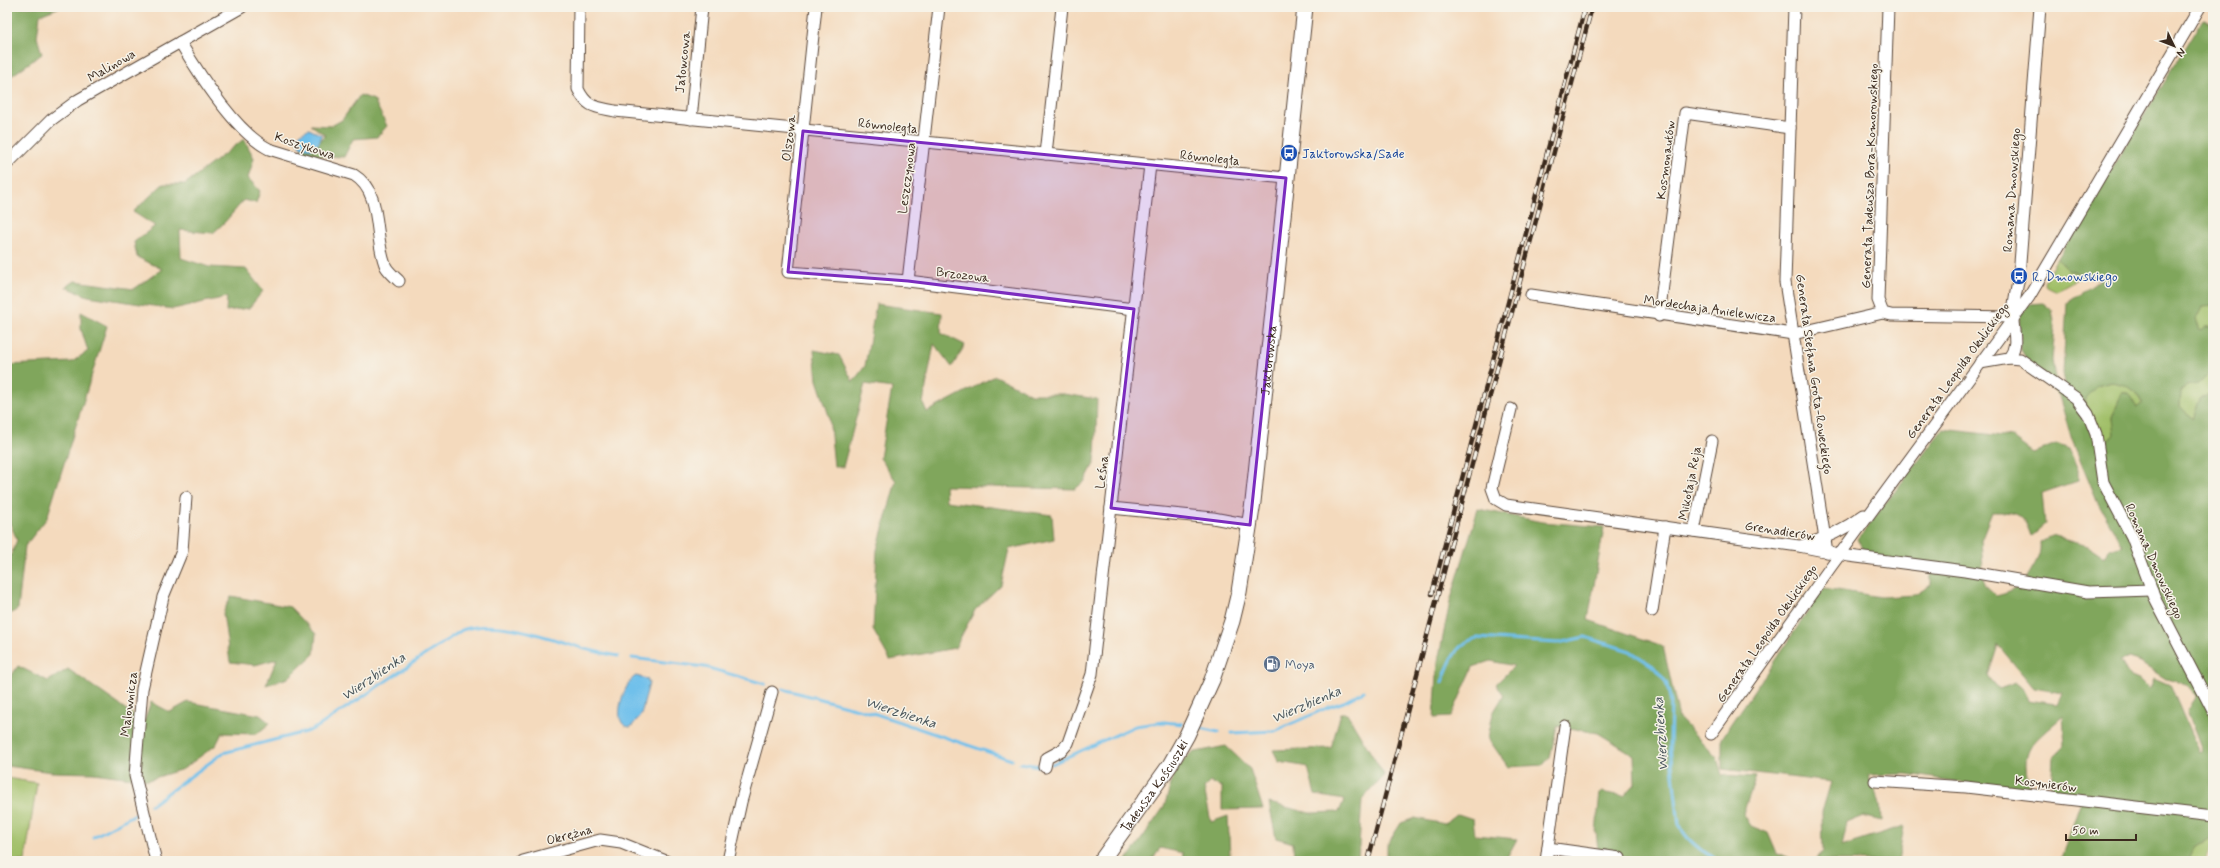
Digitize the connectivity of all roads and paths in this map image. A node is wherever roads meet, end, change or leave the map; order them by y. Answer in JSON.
{"nodes":[{"id":1,"x":242,"y":7,"type":"edge"},
{"id":2,"x":579,"y":7,"type":"edge"},
{"id":3,"x":702,"y":7,"type":"edge"},
{"id":4,"x":816,"y":7,"type":"edge"},
{"id":5,"x":939,"y":7,"type":"edge"},
{"id":6,"x":1062,"y":7,"type":"edge"},
{"id":7,"x":1305,"y":7,"type":"edge"},
{"id":8,"x":1794,"y":7,"type":"edge"},
{"id":9,"x":1888,"y":7,"type":"edge"},
{"id":10,"x":2040,"y":7,"type":"edge"},
{"id":11,"x":2200,"y":7,"type":"edge"},
{"id":12,"x":180,"y":42,"type":"junction"},
{"id":13,"x":691,"y":119,"type":"junction"},
{"id":14,"x":1790,"y":128,"type":"junction"},
{"id":15,"x":803,"y":131,"type":"junction"},
{"id":16,"x":924,"y":143,"type":"junction"},
{"id":17,"x":1046,"y":154,"type":"junction"},
{"id":18,"x":7,"y":164,"type":"edge"},
{"id":19,"x":1150,"y":165,"type":"junction"},
{"id":20,"x":1286,"y":178,"type":"junction"},
{"id":21,"x":788,"y":272,"type":"joint"},
{"id":22,"x":399,"y":281,"type":"dead end"},
{"id":23,"x":908,"y":281,"type":"junction"},
{"id":24,"x":1531,"y":295,"type":"dead end"},
{"id":25,"x":1134,"y":309,"type":"junction"},
{"id":26,"x":1883,"y":312,"type":"junction"},
{"id":27,"x":1659,"y":316,"type":"junction"},
{"id":28,"x":2012,"y":318,"type":"junction"},
{"id":29,"x":1793,"y":334,"type":"junction"},
{"id":30,"x":2009,"y":358,"type":"junction"},
{"id":31,"x":1980,"y":363,"type":"junction"},
{"id":32,"x":1511,"y":409,"type":"dead end"},
{"id":33,"x":1712,"y":440,"type":"dead end"},
{"id":34,"x":186,"y":497,"type":"dead end"},
{"id":35,"x":1874,"y":507,"type":"junction"},
{"id":36,"x":1111,"y":508,"type":"junction"},
{"id":37,"x":1250,"y":525,"type":"junction"},
{"id":38,"x":1665,"y":527,"type":"junction"},
{"id":39,"x":1694,"y":531,"type":"junction"},
{"id":40,"x":1825,"y":539,"type":"junction"},
{"id":41,"x":1799,"y":546,"type":"junction"},
{"id":42,"x":1827,"y":552,"type":"junction"},
{"id":43,"x":1839,"y":555,"type":"junction"},
{"id":44,"x":2152,"y":590,"type":"junction"},
{"id":45,"x":1652,"y":611,"type":"dead end"},
{"id":46,"x":772,"y":692,"type":"dead end"},
{"id":47,"x":1202,"y":707,"type":"joint"},
{"id":48,"x":2213,"y":711,"type":"edge"},
{"id":49,"x":1565,"y":726,"type":"dead end"},
{"id":50,"x":1711,"y":734,"type":"dead end"},
{"id":51,"x":1045,"y":767,"type":"dead end"},
{"id":52,"x":1875,"y":781,"type":"dead end"},
{"id":53,"x":2213,"y":816,"type":"edge"},
{"id":54,"x":1548,"y":848,"type":"junction"},
{"id":55,"x":553,"y":857,"type":"edge"},
{"id":56,"x":1620,"y":858,"type":"dead end"},
{"id":57,"x":156,"y":861,"type":"edge"},
{"id":58,"x":523,"y":861,"type":"edge"},
{"id":59,"x":666,"y":861,"type":"edge"},
{"id":60,"x":728,"y":861,"type":"edge"},
{"id":61,"x":1101,"y":861,"type":"edge"},
{"id":62,"x":1546,"y":861,"type":"edge"}],
"edges":[{"from":1,"to":12,"type":"street","name":"Malinowa"},
{"from":2,"to":13,"type":"street","name":"Równoległa"},
{"from":3,"to":13,"type":"street","name":"Jałowcowa"},
{"from":4,"to":15,"type":"street","name":"Olszowa"},
{"from":5,"to":16,"type":"street","name":"Leszczynowa"},
{"from":6,"to":17,"type":"street"},
{"from":7,"to":20,"type":"main road","name":"Jaktorowska"},
{"from":8,"to":14,"type":"street","name":"Generała Stefana Grota-Roweckiego"},
{"from":9,"to":26,"type":"street","name":"Generała Tadeusza Bora-Komorowskiego"},
{"from":10,"to":28,"type":"street","name":"Romana Dmowskiego"},
{"from":11,"to":28,"type":"street","name":"Generała Leopolda Okulickiego"},
{"from":12,"to":18,"type":"street","name":"Malinowa"},
{"from":12,"to":22,"type":"street","name":"Koszykowa"},
{"from":13,"to":15,"type":"street","name":"Równoległa"},
{"from":14,"to":27,"type":"street","name":"Kosmonautów"},
{"from":14,"to":29,"type":"street","name":"Generała Stefana Grota-Roweckiego"},
{"from":15,"to":16,"type":"street","name":"Równoległa"},
{"from":15,"to":21,"type":"street","name":"Olszowa"},
{"from":16,"to":17,"type":"street","name":"Równoległa"},
{"from":16,"to":23,"type":"street","name":"Leszczynowa"},
{"from":17,"to":19,"type":"street","name":"Równoległa"},
{"from":19,"to":20,"type":"street","name":"Równoległa"},
{"from":19,"to":25,"type":"street","name":"Leśna"},
{"from":20,"to":37,"type":"main road","name":"Jaktorowska"},
{"from":21,"to":23,"type":"street","name":"Brzozowa"},
{"from":23,"to":25,"type":"street","name":"Brzozowa"},
{"from":24,"to":27,"type":"street","name":"Mordechaja Anielewicza"},
{"from":25,"to":36,"type":"street","name":"Leśna"},
{"from":26,"to":28,"type":"street"},
{"from":26,"to":29,"type":"street","name":"Mordechaja Anielewicza"},
{"from":27,"to":29,"type":"street","name":"Mordechaja Anielewicza"},
{"from":28,"to":30,"type":"street","name":"Romana Dmowskiego"},
{"from":28,"to":31,"type":"street","name":"Generała Leopolda Okulickiego"},
{"from":29,"to":40,"type":"street","name":"Generała Stefana Grota-Roweckiego"},
{"from":30,"to":31,"type":"street"},
{"from":30,"to":44,"type":"street","name":"Romana Dmowskiego"},
{"from":31,"to":35,"type":"street","name":"Generała Leopolda Okulickiego"},
{"from":32,"to":38,"type":"street","name":"Grenadierów"},
{"from":33,"to":39,"type":"street","name":"Mikołaja Reja"},
{"from":34,"to":57,"type":"street","name":"Malownicza"},
{"from":35,"to":40,"type":"street"},
{"from":35,"to":43,"type":"street","name":"Generała Leopolda Okulickiego"},
{"from":36,"to":37,"type":"street"},
{"from":36,"to":51,"type":"street","name":"Leśna"},
{"from":37,"to":47,"type":"main road","name":"Jaktorowska"},
{"from":38,"to":39,"type":"street","name":"Grenadierów"},
{"from":38,"to":45,"type":"street"},
{"from":39,"to":41,"type":"street","name":"Grenadierów"},
{"from":40,"to":41,"type":"street"},
{"from":40,"to":42,"type":"street","name":"Generała Stefana Grota-Roweckiego"},
{"from":41,"to":42,"type":"street","name":"Grenadierów"},
{"from":42,"to":43,"type":"street","name":"Grenadierów"},
{"from":43,"to":44,"type":"street","name":"Grenadierów"},
{"from":43,"to":50,"type":"street","name":"Generała Leopolda Okulickiego"},
{"from":44,"to":48,"type":"street","name":"Romana Dmowskiego"},
{"from":46,"to":60,"type":"street"},
{"from":47,"to":61,"type":"main road","name":"Tadeusza Kościuszki"},
{"from":49,"to":54,"type":"street"},
{"from":52,"to":53,"type":"street","name":"Kosynierów"},
{"from":54,"to":56,"type":"street"},
{"from":54,"to":62,"type":"street"},
{"from":55,"to":58,"type":"street","name":"Okrężna"},
{"from":55,"to":59,"type":"street","name":"Okrężna"}]}
